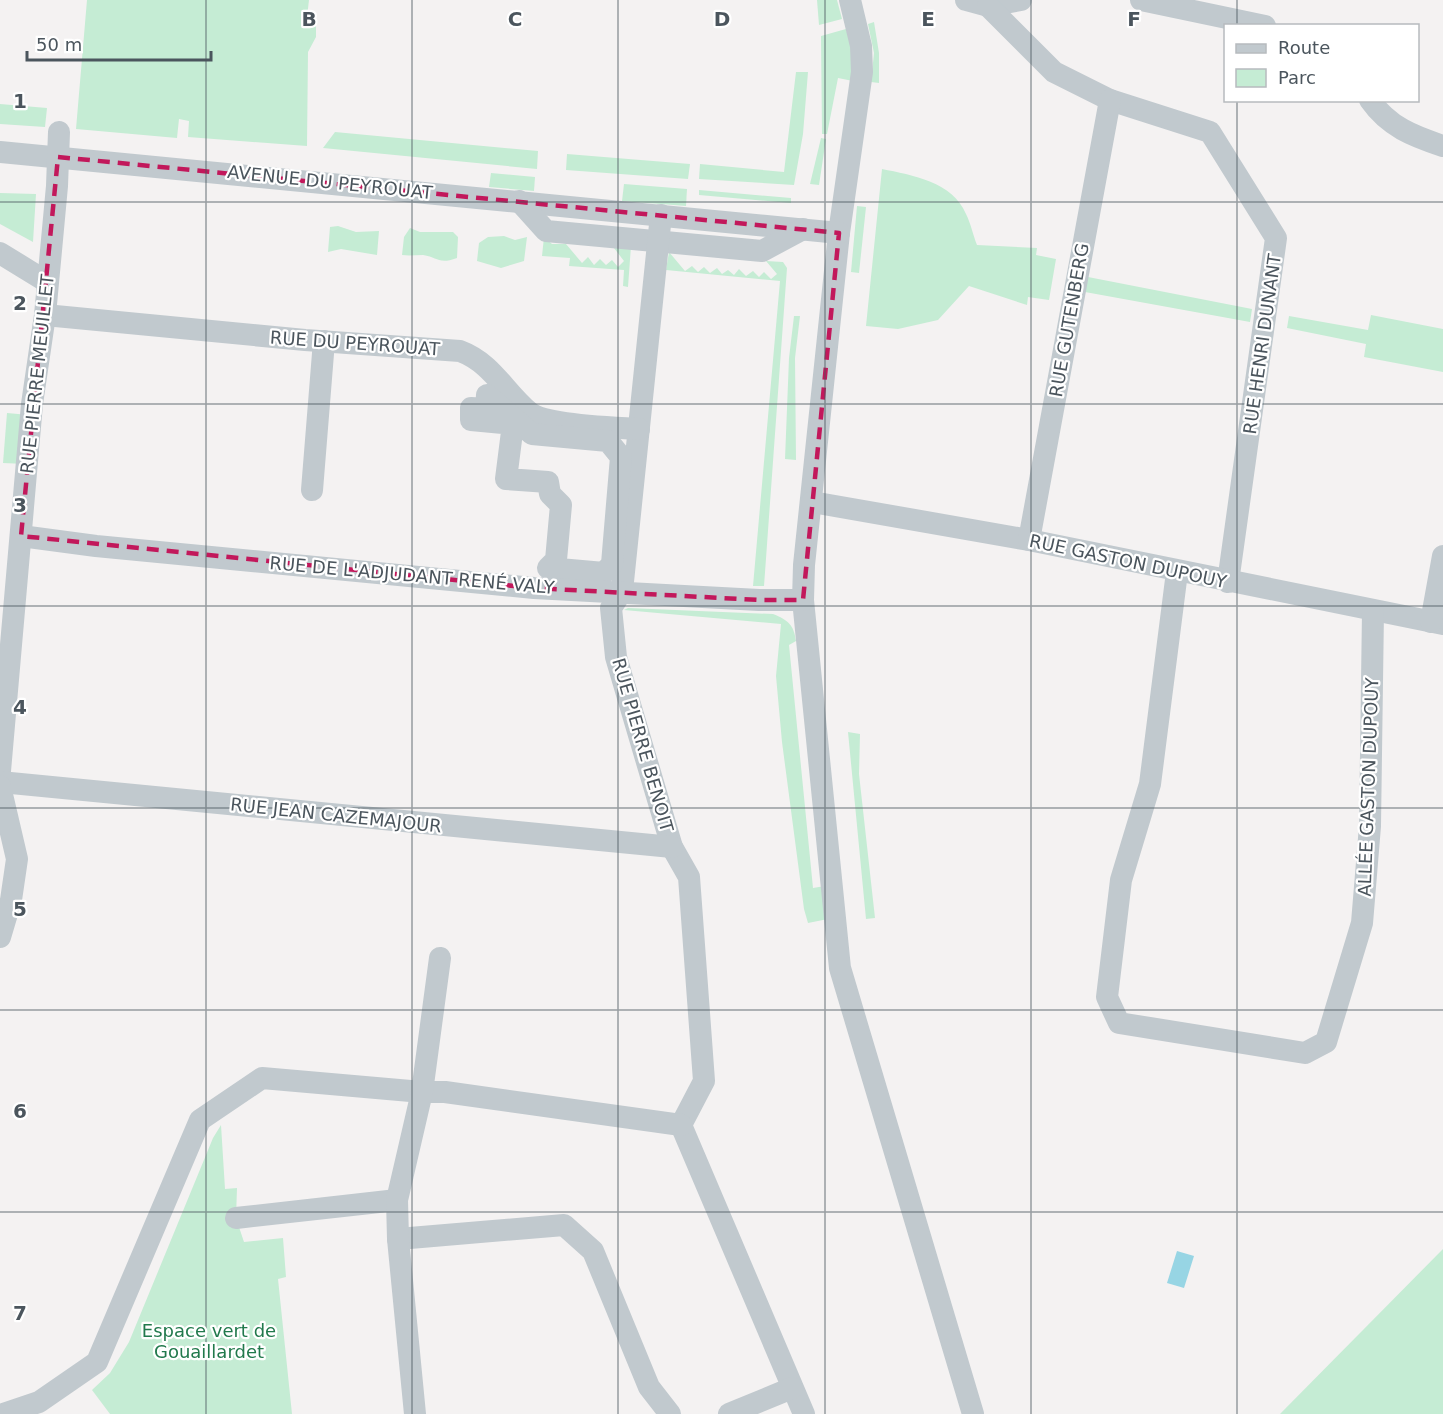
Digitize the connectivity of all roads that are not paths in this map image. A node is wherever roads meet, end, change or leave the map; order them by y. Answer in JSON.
{"nodes":[{"id":1,"x":850,"y":0,"type":"edge"},
{"id":2,"x":1021,"y":0,"type":"edge"},
{"id":3,"x":1140,"y":0,"type":"edge"},
{"id":4,"x":977,"y":3,"type":"edge"},
{"id":5,"x":1172,"y":3,"type":"edge"},
{"id":6,"x":1257,"y":24,"type":"edge"},
{"id":7,"x":1110,"y":99,"type":"junction"},
{"id":8,"x":1371,"y":102,"type":"edge"},
{"id":9,"x":59,"y":132,"type":"dead end"},
{"id":10,"x":1443,"y":146,"type":"edge"},
{"id":11,"x":0,"y":152,"type":"edge"},
{"id":12,"x":58,"y":157,"type":"junction"},
{"id":13,"x":519,"y":201,"type":"junction"},
{"id":14,"x":661,"y":215,"type":"junction"},
{"id":15,"x":802,"y":229,"type":"junction"},
{"id":16,"x":839,"y":233,"type":"junction"},
{"id":17,"x":657,"y":240,"type":"junction"},
{"id":18,"x":0,"y":253,"type":"edge"},
{"id":19,"x":47,"y":282,"type":"junction"},
{"id":20,"x":45,"y":315,"type":"junction"},
{"id":21,"x":314,"y":340,"type":"junction"},
{"id":22,"x":639,"y":429,"type":"junction"},
{"id":23,"x":312,"y":490,"type":"dead end"},
{"id":24,"x":812,"y":502,"type":"junction"},
{"id":25,"x":21,"y":536,"type":"junction"},
{"id":26,"x":1029,"y":540,"type":"junction"},
{"id":27,"x":1443,"y":556,"type":"edge"},
{"id":28,"x":9,"y":563,"type":"edge"},
{"id":29,"x":548,"y":568,"type":"joint"},
{"id":30,"x":1178,"y":572,"type":"junction"},
{"id":31,"x":1228,"y":582,"type":"junction"},
{"id":32,"x":622,"y":591,"type":"junction"},
{"id":33,"x":803,"y":600,"type":"junction"},
{"id":34,"x":1373,"y":611,"type":"junction"},
{"id":35,"x":1437,"y":623,"type":"edge"},
{"id":36,"x":0,"y":771,"type":"edge"},
{"id":37,"x":0,"y":784,"type":"edge"},
{"id":38,"x":672,"y":848,"type":"junction"},
{"id":39,"x":0,"y":937,"type":"edge"},
{"id":40,"x":440,"y":958,"type":"dead end"},
{"id":41,"x":422,"y":1092,"type":"junction"},
{"id":42,"x":681,"y":1125,"type":"junction"},
{"id":43,"x":397,"y":1200,"type":"junction"},
{"id":44,"x":236,"y":1218,"type":"dead end"},
{"id":45,"x":398,"y":1239,"type":"junction"},
{"id":46,"x":792,"y":1388,"type":"junction"},
{"id":47,"x":3,"y":1414,"type":"edge"},
{"id":48,"x":415,"y":1414,"type":"edge"},
{"id":49,"x":670,"y":1414,"type":"edge"},
{"id":50,"x":729,"y":1414,"type":"edge"},
{"id":51,"x":804,"y":1414,"type":"edge"},
{"id":52,"x":974,"y":1414,"type":"edge"}],
"edges":[{"from":1,"to":16,"type":"street"},
{"from":2,"to":4,"type":"street"},
{"from":3,"to":5,"type":"street"},
{"from":4,"to":7,"type":"street","name":"RUE HENRI DUNANT"},
{"from":5,"to":6,"type":"street"},
{"from":7,"to":26,"type":"street","name":"RUE GUTENBERG"},
{"from":7,"to":31,"type":"street","name":"RUE HENRI DUNANT"},
{"from":8,"to":10,"type":"street"},
{"from":9,"to":12,"type":"street","name":"RUE PIERRE MEUILLET"},
{"from":11,"to":12,"type":"street","name":"AVENUE DU PEYROUAT"},
{"from":12,"to":13,"type":"street","name":"AVENUE DU PEYROUAT"},
{"from":12,"to":19,"type":"street","name":"RUE PIERRE MEUILLET"},
{"from":13,"to":14,"type":"street","name":"AVENUE DU PEYROUAT"},
{"from":13,"to":17,"type":"street"},
{"from":14,"to":15,"type":"street","name":"AVENUE DU PEYROUAT"},
{"from":14,"to":17,"type":"street","name":"RUE PIERRE BENOIT"},
{"from":15,"to":16,"type":"street","name":"AVENUE DU PEYROUAT"},
{"from":15,"to":17,"type":"street"},
{"from":16,"to":24,"type":"street"},
{"from":17,"to":22,"type":"street","name":"RUE PIERRE BENOIT"},
{"from":18,"to":19,"type":"street"},
{"from":19,"to":20,"type":"street","name":"RUE PIERRE MEUILLET"},
{"from":20,"to":21,"type":"street","name":"RUE DU PEYROUAT"},
{"from":20,"to":25,"type":"street","name":"RUE PIERRE MEUILLET"},
{"from":21,"to":22,"type":"street","name":"RUE DU PEYROUAT"},
{"from":21,"to":23,"type":"street"},
{"from":22,"to":32,"type":"street","name":"RUE PIERRE BENOIT"},
{"from":24,"to":26,"type":"street","name":"RUE GASTON DUPOUY"},
{"from":24,"to":33,"type":"street"},
{"from":25,"to":28,"type":"street","name":"RUE PIERRE MEUILLET"},
{"from":25,"to":32,"type":"street","name":"RUE DE L'ADJUDANT RENÉ VALY"},
{"from":26,"to":30,"type":"street","name":"RUE GASTON DUPOUY"},
{"from":27,"to":35,"type":"street"},
{"from":28,"to":36,"type":"street","name":"RUE PIERRE MEUILLET"},
{"from":29,"to":29,"type":"street"},
{"from":30,"to":31,"type":"street","name":"RUE GASTON DUPOUY"},
{"from":30,"to":34,"type":"street","name":"ALLÉE GASTON DUPOUY"},
{"from":31,"to":34,"type":"street","name":"RUE GASTON DUPOUY"},
{"from":32,"to":33,"type":"street","name":"RUE DE L'ADJUDANT RENÉ VALY"},
{"from":32,"to":38,"type":"street","name":"RUE PIERRE BENOIT"},
{"from":33,"to":52,"type":"street"},
{"from":34,"to":35,"type":"street","name":"RUE GASTON DUPOUY"},
{"from":37,"to":38,"type":"street","name":"RUE JEAN CAZEMAJOUR"},
{"from":37,"to":39,"type":"street"},
{"from":38,"to":42,"type":"street","name":"RUE PIERRE BENOIT"},
{"from":40,"to":41,"type":"street"},
{"from":41,"to":42,"type":"street"},
{"from":41,"to":43,"type":"street"},
{"from":41,"to":47,"type":"street"},
{"from":42,"to":46,"type":"street"},
{"from":43,"to":44,"type":"street"},
{"from":43,"to":45,"type":"street"},
{"from":45,"to":48,"type":"street"},
{"from":45,"to":49,"type":"street"},
{"from":46,"to":50,"type":"street"},
{"from":46,"to":51,"type":"street"}]}
